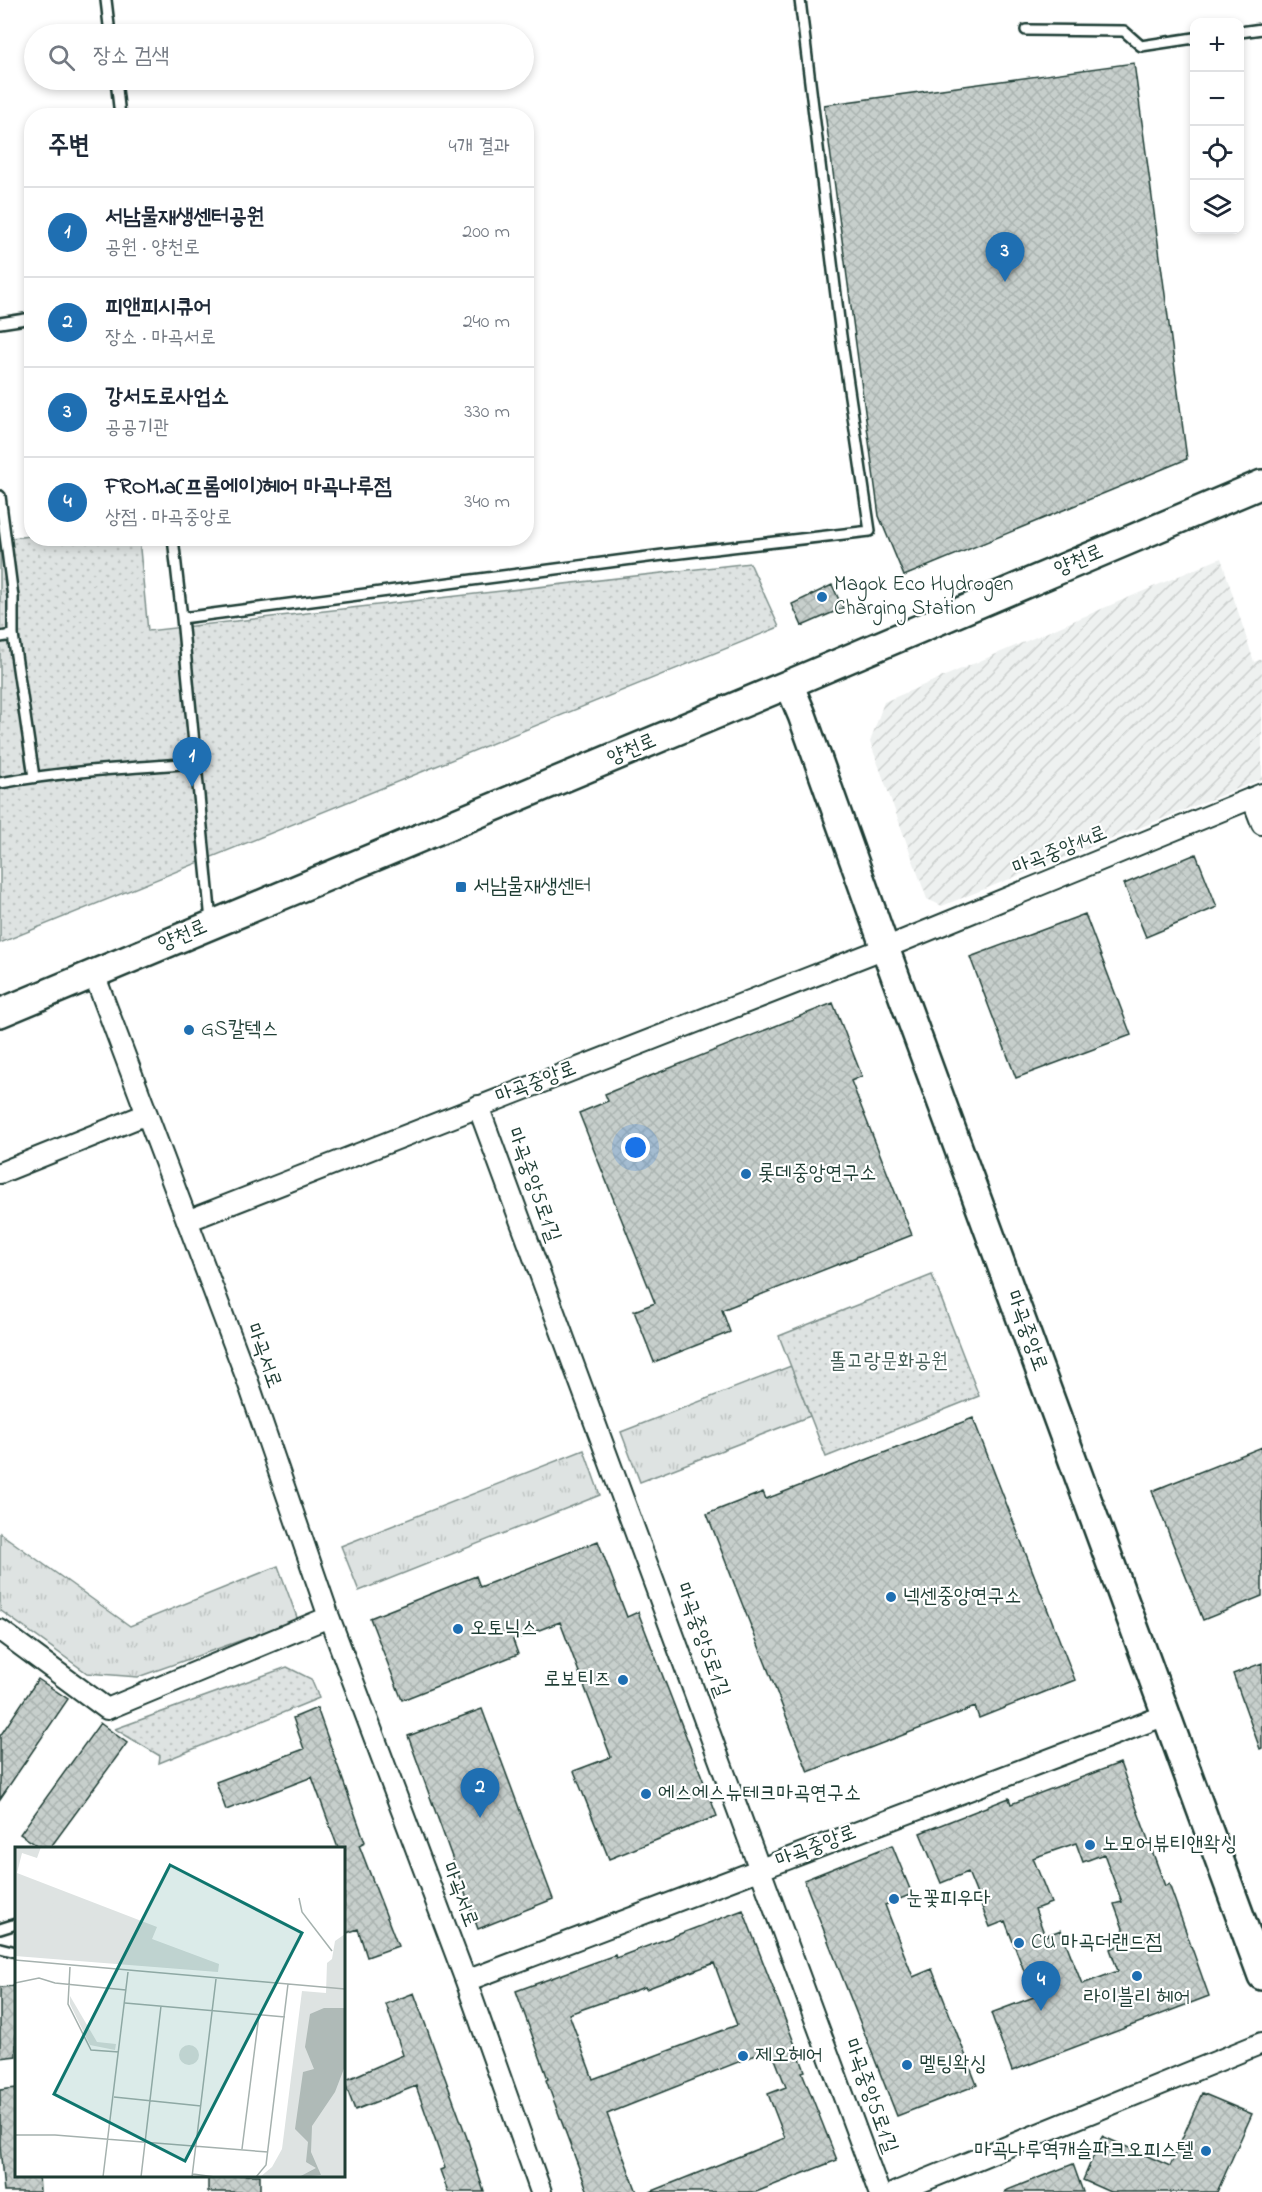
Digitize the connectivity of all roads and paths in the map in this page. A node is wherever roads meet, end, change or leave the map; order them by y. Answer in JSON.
{"nodes":[{"id":1,"x":106,"y":0,"type":"edge"},
{"id":2,"x":800,"y":0,"type":"edge"},
{"id":3,"x":109,"y":24,"type":"edge"},
{"id":4,"x":1262,"y":29,"type":"edge"},
{"id":5,"x":1026,"y":30,"type":"dead end"},
{"id":6,"x":1244,"y":31,"type":"edge"},
{"id":7,"x":1190,"y":39,"type":"edge"},
{"id":8,"x":117,"y":90,"type":"edge"},
{"id":9,"x":119,"y":108,"type":"edge"},
{"id":10,"x":24,"y":319,"type":"edge"},
{"id":11,"x":0,"y":323,"type":"edge"},
{"id":12,"x":1262,"y":484,"type":"edge"},
{"id":13,"x":0,"y":496,"type":"edge"},
{"id":14,"x":2,"y":521,"type":"edge"},
{"id":15,"x":173,"y":546,"type":"edge"},
{"id":16,"x":182,"y":618,"type":"junction"},
{"id":17,"x":13,"y":635,"type":"junction"},
{"id":18,"x":0,"y":637,"type":"edge"},
{"id":19,"x":789,"y":684,"type":"junction"},
{"id":20,"x":196,"y":763,"type":"junction"},
{"id":21,"x":34,"y":777,"type":"junction"},
{"id":22,"x":0,"y":783,"type":"edge"},
{"id":23,"x":1257,"y":796,"type":"edge"},
{"id":24,"x":1262,"y":824,"type":"edge"},
{"id":25,"x":211,"y":924,"type":"junction"},
{"id":26,"x":885,"y":948,"type":"junction"},
{"id":27,"x":94,"y":974,"type":"junction"},
{"id":28,"x":0,"y":1013,"type":"edge"},
{"id":29,"x":478,"y":1106,"type":"junction"},
{"id":30,"x":147,"y":1114,"type":"junction"},
{"id":31,"x":0,"y":1173,"type":"edge"},
{"id":32,"x":187,"y":1221,"type":"junction"},
{"id":33,"x":329,"y":1617,"type":"junction"},
{"id":34,"x":0,"y":1630,"type":"edge"},
{"id":35,"x":1166,"y":1715,"type":"junction"},
{"id":36,"x":761,"y":1868,"type":"junction"},
{"id":37,"x":15,"y":1924,"type":"edge"},
{"id":38,"x":0,"y":1929,"type":"edge"},
{"id":39,"x":0,"y":1948,"type":"edge"},
{"id":40,"x":15,"y":1952,"type":"edge"},
{"id":41,"x":1262,"y":1976,"type":"edge"},
{"id":42,"x":466,"y":1981,"type":"junction"},
{"id":43,"x":1262,"y":2043,"type":"edge"},
{"id":44,"x":541,"y":2192,"type":"edge"},
{"id":45,"x":879,"y":2192,"type":"edge"},
{"id":46,"x":896,"y":2192,"type":"edge"}],
"edges":[{"from":1,"to":3,"type":"lane"},
{"from":2,"to":16,"type":"lane"},
{"from":4,"to":6,"type":"lane"},
{"from":5,"to":7,"type":"lane"},
{"from":8,"to":9,"type":"lane"},
{"from":10,"to":11,"type":"lane"},
{"from":12,"to":19,"type":"main road","name":"양천로"},
{"from":13,"to":14,"type":"lane"},
{"from":14,"to":17,"type":"lane"},
{"from":15,"to":16,"type":"lane"},
{"from":16,"to":20,"type":"lane"},
{"from":17,"to":18,"type":"lane"},
{"from":17,"to":21,"type":"lane"},
{"from":19,"to":25,"type":"main road","name":"양천로"},
{"from":19,"to":26,"type":"main road","name":"마곡중앙로"},
{"from":20,"to":21,"type":"lane"},
{"from":20,"to":25,"type":"lane"},
{"from":21,"to":22,"type":"lane"},
{"from":23,"to":24,"type":"street","name":"마곡중앙14로"},
{"from":23,"to":26,"type":"street","name":"마곡중앙14로"},
{"from":25,"to":27,"type":"main road","name":"양천로"},
{"from":26,"to":29,"type":"street","name":"마곡중앙로"},
{"from":26,"to":35,"type":"main road","name":"마곡중앙로"},
{"from":27,"to":28,"type":"main road","name":"양천로"},
{"from":27,"to":30,"type":"street","name":"마곡서로"},
{"from":29,"to":32,"type":"street","name":"마곡중앙로"},
{"from":29,"to":36,"type":"street","name":"마곡중앙5로1길"},
{"from":30,"to":31,"type":"street"},
{"from":30,"to":32,"type":"street","name":"마곡서로"},
{"from":32,"to":33,"type":"street","name":"마곡서로"},
{"from":33,"to":34,"type":"street"},
{"from":33,"to":42,"type":"street","name":"마곡서로"},
{"from":35,"to":36,"type":"street","name":"마곡중앙로"},
{"from":35,"to":41,"type":"main road","name":"마곡중앙로"},
{"from":36,"to":42,"type":"street","name":"마곡중앙로"},
{"from":36,"to":45,"type":"street","name":"마곡중앙5로1길"},
{"from":37,"to":38,"type":"lane"},
{"from":39,"to":40,"type":"lane"},
{"from":42,"to":44,"type":"street","name":"마곡서로"},
{"from":43,"to":46,"type":"street"}]}
